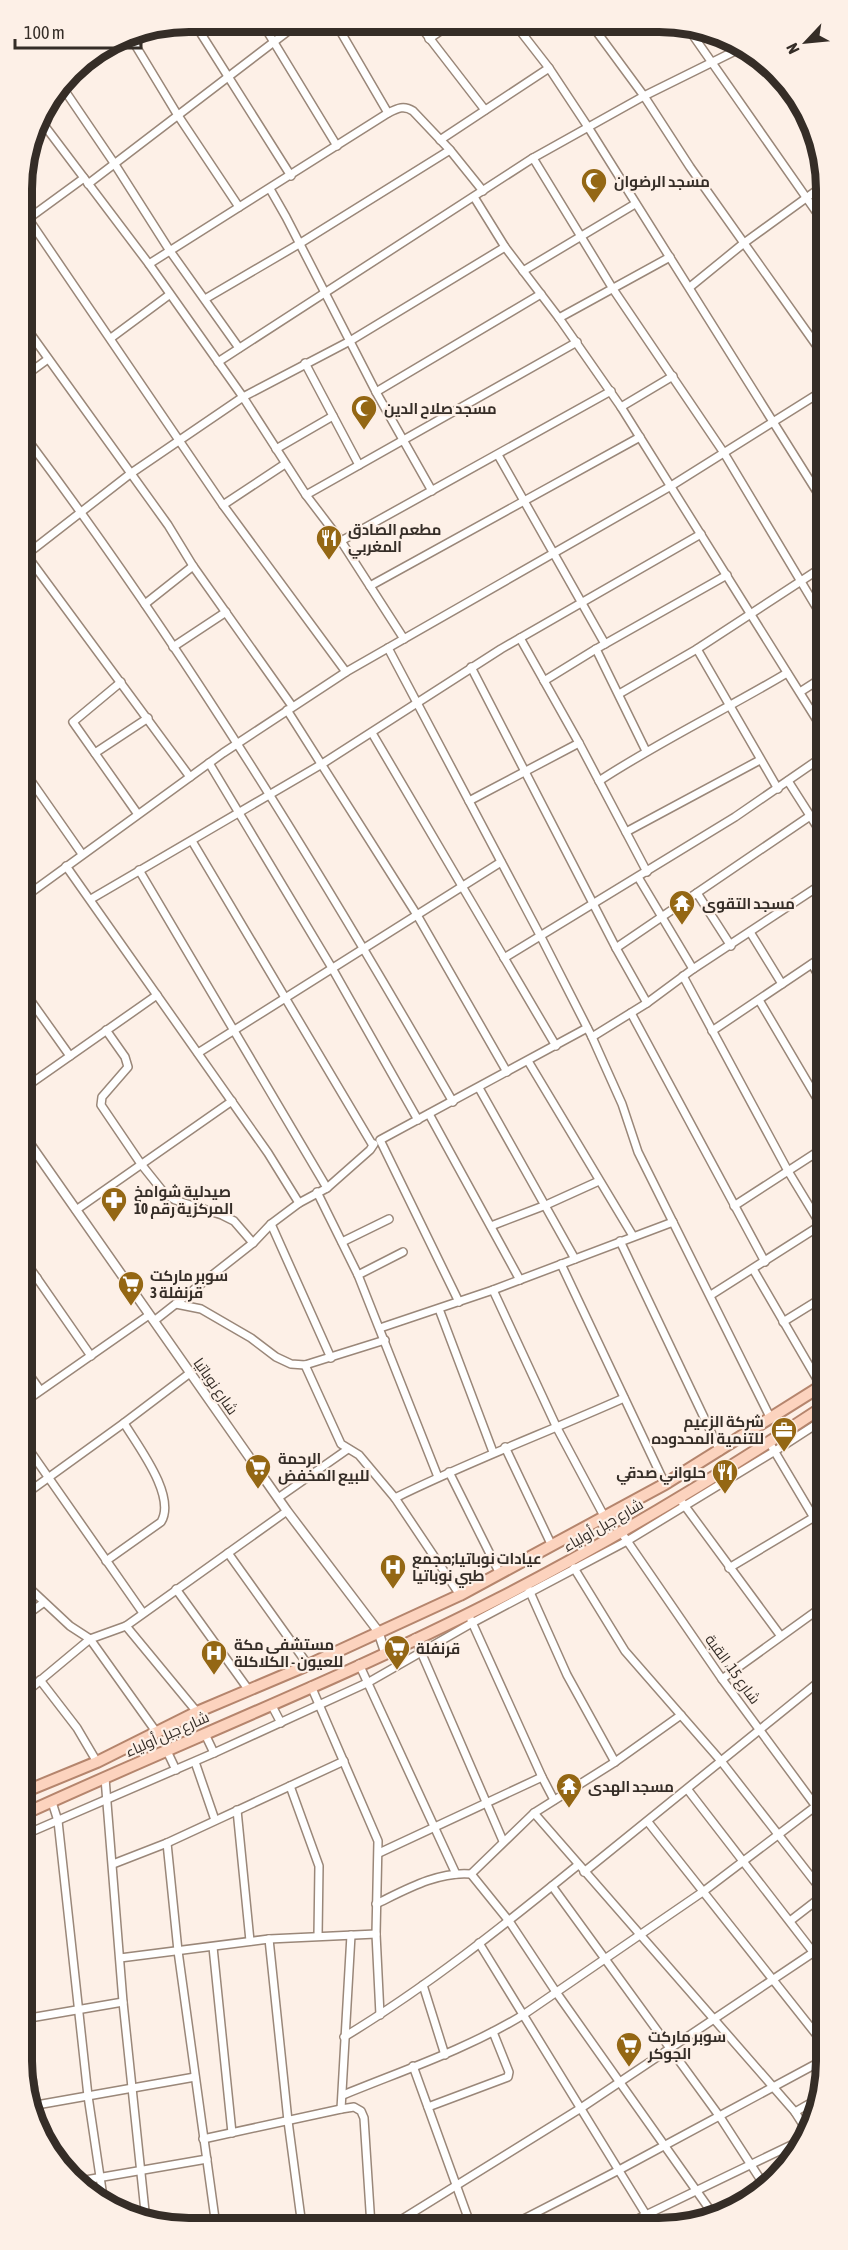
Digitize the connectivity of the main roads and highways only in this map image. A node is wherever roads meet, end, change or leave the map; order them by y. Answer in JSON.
{"nodes":[{"id":1,"x":816,"y":1390,"type":"edge"},
{"id":2,"x":816,"y":1413,"type":"edge"},
{"id":3,"x":32,"y":1789,"type":"edge"},
{"id":4,"x":32,"y":1811,"type":"edge"}],
"edges":[{"from":1,"to":3,"type":"main road","name":"شارع جبل أولياء"},
{"from":2,"to":4,"type":"main road","name":"شارع جبل أولياء"}]}
